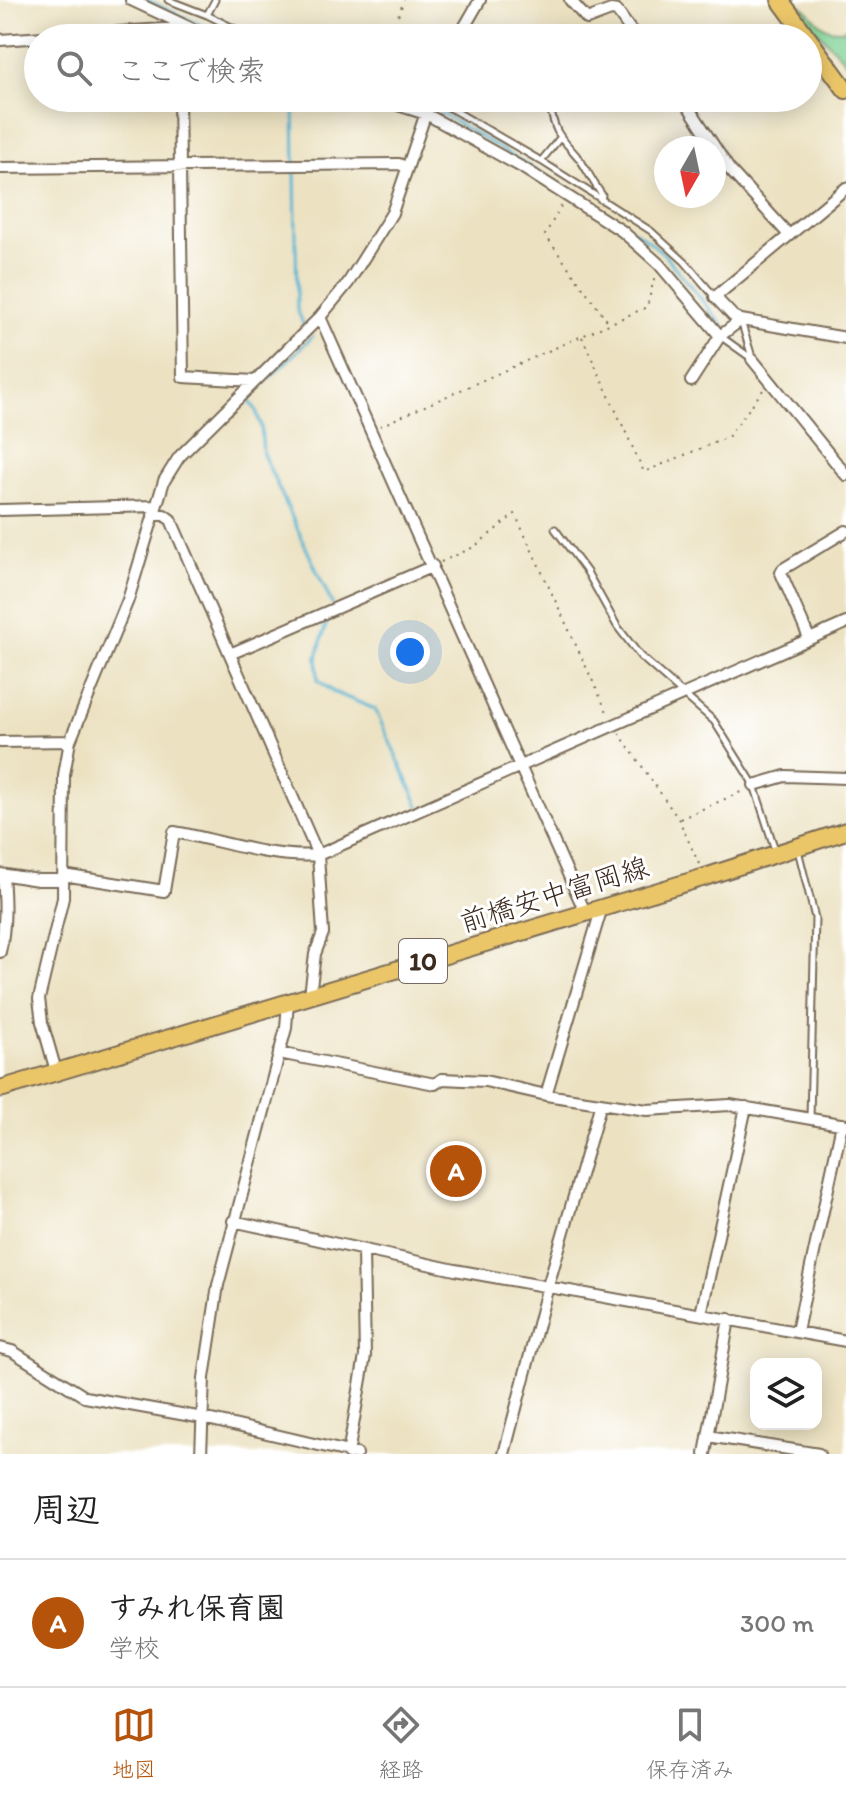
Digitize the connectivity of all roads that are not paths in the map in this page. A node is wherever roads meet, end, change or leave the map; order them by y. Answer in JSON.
{"nodes":[{"id":1,"x":131,"y":0,"type":"edge"},
{"id":2,"x":168,"y":0,"type":"edge"},
{"id":3,"x":215,"y":0,"type":"edge"},
{"id":4,"x":480,"y":0,"type":"edge"},
{"id":5,"x":570,"y":0,"type":"edge"},
{"id":6,"x":780,"y":0,"type":"edge"},
{"id":7,"x":207,"y":15,"type":"junction"},
{"id":8,"x":169,"y":24,"type":"edge"},
{"id":9,"x":225,"y":24,"type":"edge"},
{"id":10,"x":466,"y":24,"type":"edge"},
{"id":11,"x":626,"y":24,"type":"edge"},
{"id":12,"x":798,"y":24,"type":"edge"},
{"id":13,"x":24,"y":39,"type":"edge"},
{"id":14,"x":0,"y":40,"type":"edge"},
{"id":15,"x":822,"y":57,"type":"edge"},
{"id":16,"x":846,"y":90,"type":"edge"},
{"id":17,"x":179,"y":112,"type":"edge"},
{"id":18,"x":420,"y":112,"type":"edge"},
{"id":19,"x":456,"y":112,"type":"edge"},
{"id":20,"x":551,"y":112,"type":"edge"},
{"id":21,"x":692,"y":112,"type":"edge"},
{"id":22,"x":426,"y":114,"type":"junction"},
{"id":23,"x":559,"y":139,"type":"junction"},
{"id":24,"x":541,"y":161,"type":"junction"},
{"id":25,"x":180,"y":167,"type":"junction"},
{"id":26,"x":406,"y":167,"type":"junction"},
{"id":27,"x":0,"y":168,"type":"edge"},
{"id":28,"x":846,"y":188,"type":"edge"},
{"id":29,"x":601,"y":201,"type":"junction"},
{"id":30,"x":789,"y":235,"type":"junction"},
{"id":31,"x":715,"y":297,"type":"junction"},
{"id":32,"x":320,"y":317,"type":"junction"},
{"id":33,"x":741,"y":320,"type":"junction"},
{"id":34,"x":720,"y":336,"type":"junction"},
{"id":35,"x":846,"y":338,"type":"edge"},
{"id":36,"x":752,"y":359,"type":"junction"},
{"id":37,"x":255,"y":381,"type":"junction"},
{"id":38,"x":691,"y":381,"type":"dead end"},
{"id":39,"x":846,"y":475,"type":"edge"},
{"id":40,"x":0,"y":510,"type":"edge"},
{"id":41,"x":155,"y":511,"type":"junction"},
{"id":42,"x":555,"y":529,"type":"dead end"},
{"id":43,"x":846,"y":531,"type":"edge"},
{"id":44,"x":433,"y":566,"type":"junction"},
{"id":45,"x":846,"y":623,"type":"edge"},
{"id":46,"x":809,"y":638,"type":"junction"},
{"id":47,"x":230,"y":654,"type":"junction"},
{"id":48,"x":683,"y":695,"type":"junction"},
{"id":49,"x":70,"y":741,"type":"junction"},
{"id":50,"x":0,"y":742,"type":"edge"},
{"id":51,"x":522,"y":767,"type":"junction"},
{"id":52,"x":846,"y":778,"type":"edge"},
{"id":53,"x":754,"y":785,"type":"junction"},
{"id":54,"x":846,"y":831,"type":"edge"},
{"id":55,"x":797,"y":847,"type":"junction"},
{"id":56,"x":776,"y":853,"type":"junction"},
{"id":57,"x":318,"y":855,"type":"junction"},
{"id":58,"x":1,"y":874,"type":"edge"},
{"id":59,"x":63,"y":877,"type":"junction"},
{"id":60,"x":602,"y":907,"type":"junction"},
{"id":61,"x":585,"y":912,"type":"junction"},
{"id":62,"x":0,"y":952,"type":"edge"},
{"id":63,"x":310,"y":995,"type":"junction"},
{"id":64,"x":288,"y":1002,"type":"junction"},
{"id":65,"x":279,"y":1053,"type":"junction"},
{"id":66,"x":56,"y":1071,"type":"junction"},
{"id":67,"x":0,"y":1089,"type":"edge"},
{"id":68,"x":546,"y":1095,"type":"junction"},
{"id":69,"x":601,"y":1103,"type":"junction"},
{"id":70,"x":746,"y":1107,"type":"junction"},
{"id":71,"x":810,"y":1119,"type":"junction"},
{"id":72,"x":844,"y":1125,"type":"edge"},
{"id":73,"x":233,"y":1221,"type":"junction"},
{"id":74,"x":363,"y":1251,"type":"junction"},
{"id":75,"x":548,"y":1286,"type":"junction"},
{"id":76,"x":701,"y":1314,"type":"junction"},
{"id":77,"x":729,"y":1319,"type":"junction"},
{"id":78,"x":797,"y":1331,"type":"junction"},
{"id":79,"x":846,"y":1341,"type":"edge"},
{"id":80,"x":0,"y":1348,"type":"edge"},
{"id":81,"x":203,"y":1418,"type":"junction"},
{"id":82,"x":708,"y":1436,"type":"junction"},
{"id":83,"x":201,"y":1454,"type":"edge"},
{"id":84,"x":348,"y":1454,"type":"edge"},
{"id":85,"x":357,"y":1454,"type":"edge"},
{"id":86,"x":504,"y":1454,"type":"edge"},
{"id":87,"x":705,"y":1454,"type":"edge"},
{"id":88,"x":819,"y":1454,"type":"edge"}],
"edges":[{"from":1,"to":8,"type":"street"},
{"from":2,"to":7,"type":"lane"},
{"from":3,"to":7,"type":"lane"},
{"from":4,"to":10,"type":"street"},
{"from":5,"to":11,"type":"street"},
{"from":6,"to":12,"type":"main road"},
{"from":7,"to":9,"type":"lane"},
{"from":13,"to":14,"type":"street"},
{"from":15,"to":16,"type":"main road"},
{"from":17,"to":25,"type":"street"},
{"from":18,"to":22,"type":"street"},
{"from":19,"to":24,"type":"lane"},
{"from":20,"to":23,"type":"lane"},
{"from":21,"to":30,"type":"street"},
{"from":22,"to":26,"type":"street"},
{"from":22,"to":34,"type":"street"},
{"from":23,"to":24,"type":"lane"},
{"from":23,"to":29,"type":"lane"},
{"from":24,"to":29,"type":"lane"},
{"from":25,"to":26,"type":"street"},
{"from":25,"to":27,"type":"street"},
{"from":25,"to":37,"type":"street"},
{"from":26,"to":32,"type":"street"},
{"from":28,"to":30,"type":"street"},
{"from":29,"to":31,"type":"lane"},
{"from":30,"to":31,"type":"street"},
{"from":31,"to":33,"type":"street"},
{"from":32,"to":37,"type":"street"},
{"from":32,"to":44,"type":"street"},
{"from":33,"to":34,"type":"street"},
{"from":33,"to":35,"type":"street"},
{"from":33,"to":36,"type":"lane"},
{"from":34,"to":36,"type":"lane"},
{"from":34,"to":38,"type":"street"},
{"from":36,"to":39,"type":"street"},
{"from":37,"to":41,"type":"street"},
{"from":40,"to":41,"type":"street"},
{"from":41,"to":47,"type":"street"},
{"from":41,"to":49,"type":"street"},
{"from":42,"to":48,"type":"lane"},
{"from":43,"to":46,"type":"street"},
{"from":44,"to":47,"type":"street"},
{"from":44,"to":51,"type":"street"},
{"from":45,"to":46,"type":"street"},
{"from":46,"to":48,"type":"street"},
{"from":47,"to":57,"type":"street"},
{"from":48,"to":51,"type":"street"},
{"from":48,"to":53,"type":"lane"},
{"from":49,"to":50,"type":"street"},
{"from":49,"to":59,"type":"street"},
{"from":51,"to":57,"type":"street"},
{"from":51,"to":61,"type":"street"},
{"from":52,"to":53,"type":"street"},
{"from":53,"to":56,"type":"lane"},
{"from":54,"to":55,"type":"main road","name":"前橋安中富岡線","number":"10"},
{"from":55,"to":56,"type":"main road","name":"前橋安中富岡線","number":"10"},
{"from":55,"to":71,"type":"lane"},
{"from":56,"to":60,"type":"main road","name":"前橋安中富岡線","number":"10"},
{"from":57,"to":59,"type":"street"},
{"from":57,"to":63,"type":"street"},
{"from":58,"to":59,"type":"street"},
{"from":58,"to":62,"type":"street"},
{"from":59,"to":66,"type":"street"},
{"from":60,"to":61,"type":"main road","name":"前橋安中富岡線","number":"10"},
{"from":60,"to":68,"type":"street"},
{"from":61,"to":63,"type":"main road","name":"前橋安中富岡線","number":"10"},
{"from":63,"to":64,"type":"main road","name":"前橋安中富岡線","number":"10"},
{"from":64,"to":65,"type":"street"},
{"from":64,"to":66,"type":"main road","name":"前橋安中富岡線","number":"10"},
{"from":65,"to":68,"type":"street"},
{"from":65,"to":73,"type":"street"},
{"from":66,"to":67,"type":"main road","name":"前橋安中富岡線","number":"10"},
{"from":68,"to":69,"type":"street"},
{"from":69,"to":70,"type":"street"},
{"from":69,"to":75,"type":"street"},
{"from":70,"to":71,"type":"street"},
{"from":70,"to":76,"type":"street"},
{"from":71,"to":72,"type":"street"},
{"from":72,"to":78,"type":"street"},
{"from":73,"to":74,"type":"street"},
{"from":73,"to":81,"type":"street"},
{"from":74,"to":75,"type":"street"},
{"from":74,"to":84,"type":"street"},
{"from":75,"to":76,"type":"street"},
{"from":75,"to":86,"type":"street"},
{"from":76,"to":77,"type":"street"},
{"from":77,"to":78,"type":"street"},
{"from":77,"to":82,"type":"street"},
{"from":78,"to":79,"type":"street"},
{"from":80,"to":81,"type":"street"},
{"from":81,"to":83,"type":"street"},
{"from":81,"to":84,"type":"street"},
{"from":82,"to":87,"type":"street"},
{"from":82,"to":88,"type":"street"},
{"from":84,"to":85,"type":"street"}]}
